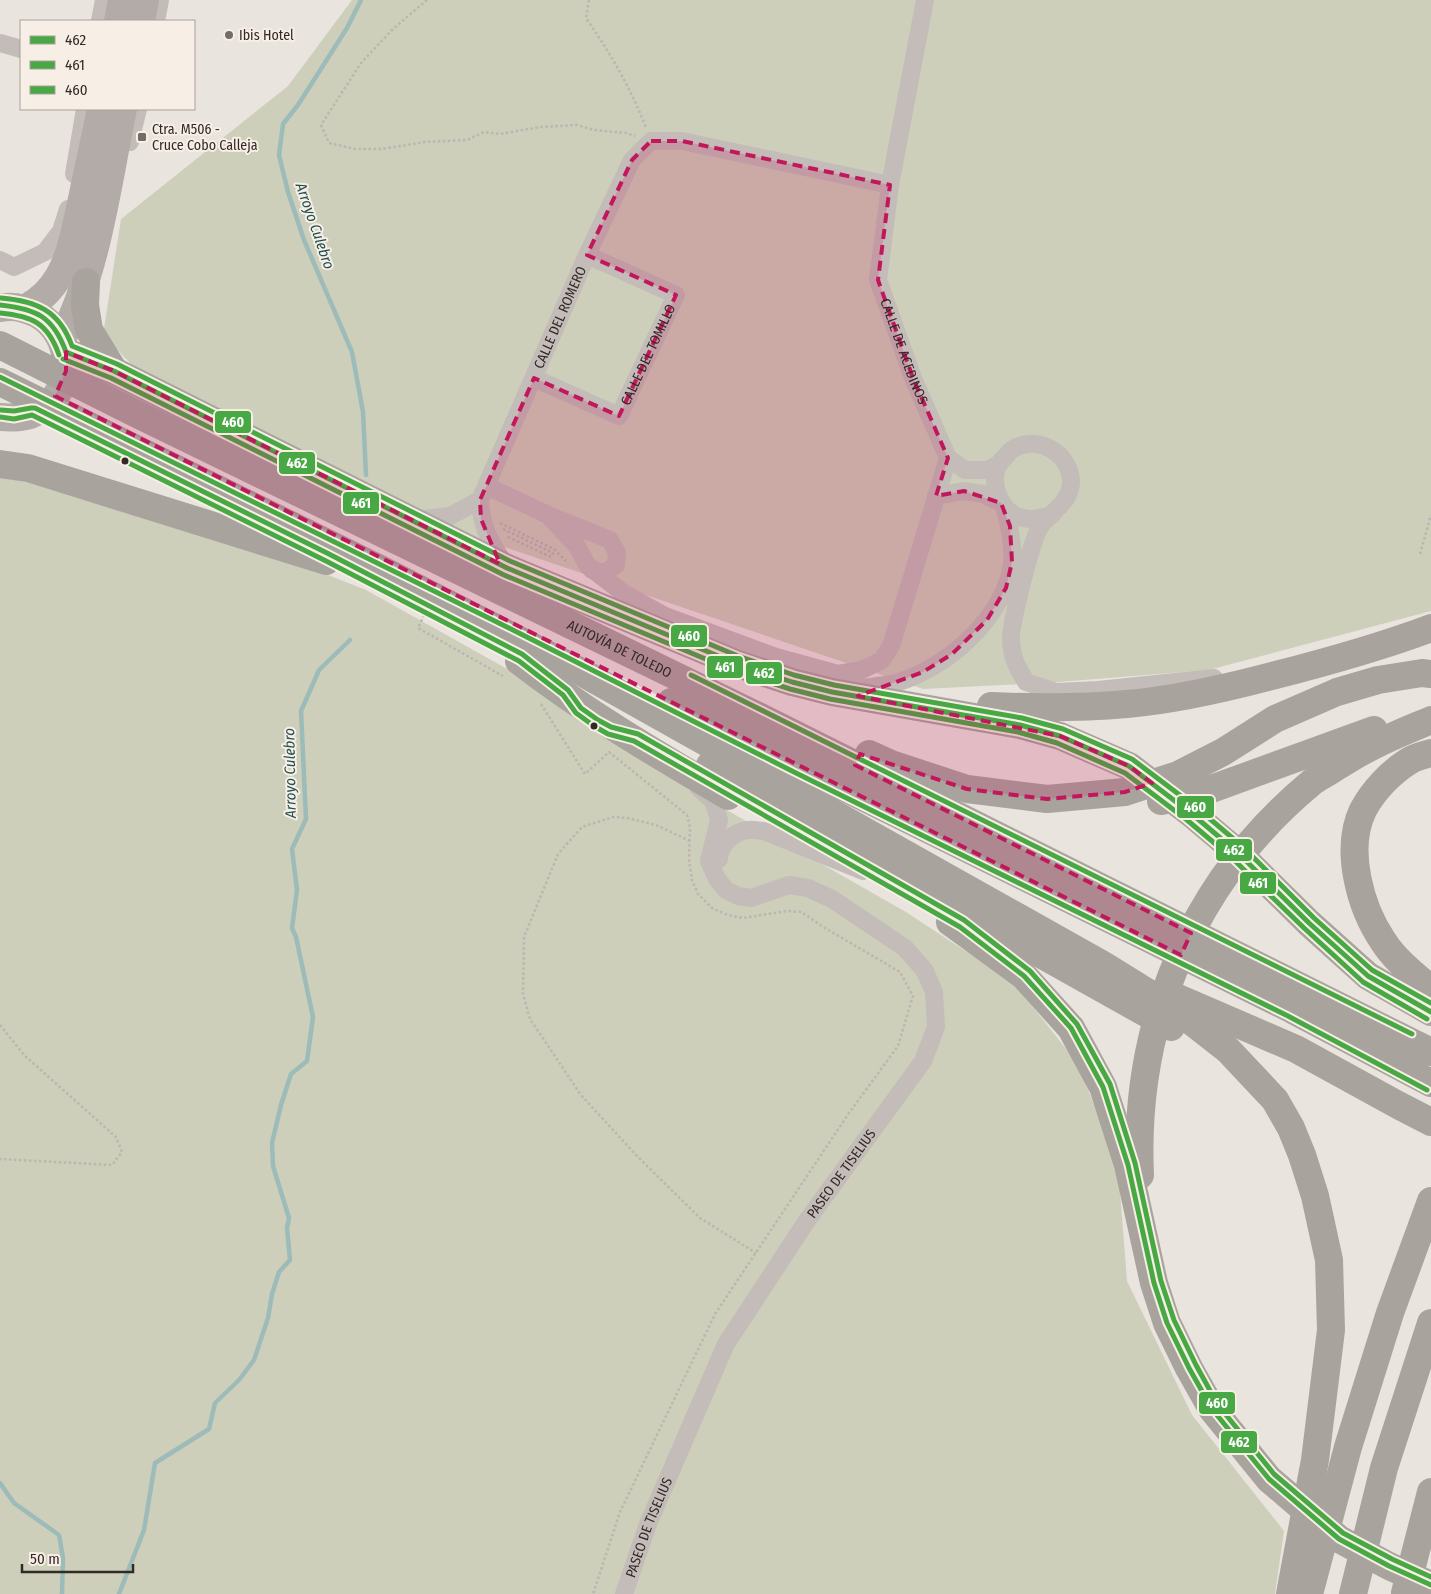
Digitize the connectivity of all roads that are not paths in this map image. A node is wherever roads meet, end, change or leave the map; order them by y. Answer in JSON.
{"nodes":[{"id":1,"x":104,"y":0,"type":"edge"},
{"id":2,"x":122,"y":0,"type":"edge"},
{"id":3,"x":145,"y":0,"type":"edge"},
{"id":4,"x":160,"y":0,"type":"edge"},
{"id":5,"x":925,"y":0,"type":"edge"},
{"id":6,"x":100,"y":20,"type":"edge"},
{"id":7,"x":118,"y":20,"type":"edge"},
{"id":8,"x":141,"y":20,"type":"edge"},
{"id":9,"x":156,"y":20,"type":"edge"},
{"id":10,"x":0,"y":43,"type":"edge"},
{"id":11,"x":20,"y":49,"type":"edge"},
{"id":12,"x":85,"y":110,"type":"edge"},
{"id":13,"x":101,"y":110,"type":"edge"},
{"id":14,"x":123,"y":110,"type":"edge"},
{"id":15,"x":138,"y":110,"type":"edge"},
{"id":16,"x":130,"y":142,"type":"dead end"},
{"id":17,"x":890,"y":185,"type":"junction"},
{"id":18,"x":75,"y":204,"type":"junction"},
{"id":19,"x":587,"y":255,"type":"junction"},
{"id":20,"x":7,"y":263,"type":"edge"},
{"id":21,"x":86,"y":282,"type":"junction"},
{"id":22,"x":8,"y":307,"type":"edge"},
{"id":23,"x":0,"y":345,"type":"edge"},
{"id":24,"x":64,"y":345,"type":"junction"},
{"id":25,"x":0,"y":369,"type":"edge"},
{"id":26,"x":114,"y":371,"type":"junction"},
{"id":27,"x":534,"y":378,"type":"junction"},
{"id":28,"x":0,"y":382,"type":"edge"},
{"id":29,"x":32,"y":414,"type":"junction"},
{"id":30,"x":0,"y":417,"type":"edge"},
{"id":31,"x":124,"y":426,"type":"junction"},
{"id":32,"x":948,"y":458,"type":"junction"},
{"id":33,"x":0,"y":464,"type":"edge"},
{"id":34,"x":999,"y":464,"type":"junction"},
{"id":35,"x":483,"y":493,"type":"junction"},
{"id":36,"x":936,"y":496,"type":"junction"},
{"id":37,"x":1003,"y":505,"type":"junction"},
{"id":38,"x":548,"y":515,"type":"junction"},
{"id":39,"x":1052,"y":515,"type":"junction"},
{"id":40,"x":412,"y":520,"type":"junction"},
{"id":41,"x":326,"y":561,"type":"junction"},
{"id":42,"x":507,"y":568,"type":"junction"},
{"id":43,"x":592,"y":570,"type":"junction"},
{"id":44,"x":1431,"y":628,"type":"edge"},
{"id":45,"x":1334,"y":660,"type":"junction"},
{"id":46,"x":519,"y":662,"type":"junction"},
{"id":47,"x":582,"y":673,"type":"junction"},
{"id":48,"x":1431,"y":674,"type":"edge"},
{"id":49,"x":832,"y":692,"type":"junction"},
{"id":50,"x":897,"y":703,"type":"junction"},
{"id":51,"x":1431,"y":710,"type":"edge"},
{"id":52,"x":754,"y":714,"type":"junction"},
{"id":53,"x":1431,"y":720,"type":"edge"},
{"id":54,"x":1431,"y":753,"type":"edge"},
{"id":55,"x":676,"y":766,"type":"junction"},
{"id":56,"x":799,"y":766,"type":"junction"},
{"id":57,"x":1133,"y":798,"type":"junction"},
{"id":58,"x":863,"y":871,"type":"junction"},
{"id":59,"x":717,"y":880,"type":"junction"},
{"id":60,"x":1103,"y":965,"type":"junction"},
{"id":61,"x":1431,"y":989,"type":"edge"},
{"id":62,"x":1431,"y":1012,"type":"edge"},
{"id":63,"x":1431,"y":1052,"type":"edge"},
{"id":64,"x":1431,"y":1083,"type":"edge"},
{"id":65,"x":1431,"y":1122,"type":"edge"},
{"id":66,"x":1315,"y":1196,"type":"junction"},
{"id":67,"x":1431,"y":1201,"type":"edge"},
{"id":68,"x":1145,"y":1241,"type":"junction"},
{"id":69,"x":1431,"y":1323,"type":"edge"},
{"id":70,"x":1431,"y":1492,"type":"edge"},
{"id":71,"x":1431,"y":1585,"type":"edge"},
{"id":72,"x":624,"y":1594,"type":"edge"},
{"id":73,"x":1290,"y":1594,"type":"edge"},
{"id":74,"x":1309,"y":1594,"type":"edge"},
{"id":75,"x":1353,"y":1594,"type":"edge"},
{"id":76,"x":1405,"y":1594,"type":"edge"}],
"edges":[{"from":1,"to":6,"type":"street"},
{"from":2,"to":7,"type":"main road"},
{"from":3,"to":8,"type":"main road"},
{"from":4,"to":9,"type":"street"},
{"from":5,"to":17,"type":"street","name":"CALLE DE ACEDINOS"},
{"from":10,"to":11,"type":"street"},
{"from":12,"to":18,"type":"street"},
{"from":13,"to":18,"type":"main road"},
{"from":14,"to":21,"type":"main road"},
{"from":15,"to":16,"type":"street"},
{"from":17,"to":19,"type":"street","name":"CALLE DEL ROMERO"},
{"from":17,"to":32,"type":"street","name":"CALLE DE ACEDINOS"},
{"from":18,"to":20,"type":"street"},
{"from":18,"to":22,"type":"main road"},
{"from":19,"to":27,"type":"street","name":"CALLE DEL ROMERO"},
{"from":19,"to":27,"type":"street","name":"CALLE DEL TOMILLO"},
{"from":21,"to":24,"type":"main road"},
{"from":21,"to":26,"type":"highway"},
{"from":22,"to":24,"type":"main road"},
{"from":23,"to":31,"type":"highway"},
{"from":24,"to":26,"type":"highway"},
{"from":24,"to":29,"type":"main road"},
{"from":25,"to":31,"type":"highway"},
{"from":26,"to":40,"type":"highway"},
{"from":27,"to":35,"type":"street","name":"CALLE DEL ROMERO"},
{"from":28,"to":31,"type":"highway"},
{"from":29,"to":30,"type":"main road"},
{"from":29,"to":41,"type":"highway"},
{"from":31,"to":47,"type":"highway"},
{"from":31,"to":52,"type":"highway","name":"AUTOVÍA DE TOLEDO"},
{"from":31,"to":56,"type":"highway","name":"AUTOVÍA DE TOLEDO"},
{"from":32,"to":34,"type":"street"},
{"from":32,"to":36,"type":"street"},
{"from":33,"to":41,"type":"highway"},
{"from":34,"to":37,"type":"street"},
{"from":34,"to":39,"type":"street"},
{"from":35,"to":38,"type":"street"},
{"from":35,"to":40,"type":"street"},
{"from":35,"to":42,"type":"street"},
{"from":36,"to":37,"type":"street"},
{"from":36,"to":43,"type":"street"},
{"from":37,"to":39,"type":"street"},
{"from":37,"to":49,"type":"street"},
{"from":38,"to":43,"type":"street"},
{"from":38,"to":43,"type":"street"},
{"from":39,"to":45,"type":"street"},
{"from":40,"to":42,"type":"highway"},
{"from":41,"to":46,"type":"highway"},
{"from":42,"to":49,"type":"highway"},
{"from":44,"to":45,"type":"highway"},
{"from":45,"to":50,"type":"highway"},
{"from":46,"to":55,"type":"highway"},
{"from":46,"to":66,"type":"highway"},
{"from":47,"to":56,"type":"highway"},
{"from":47,"to":60,"type":"highway"},
{"from":48,"to":57,"type":"highway"},
{"from":49,"to":50,"type":"highway"},
{"from":50,"to":62,"type":"highway"},
{"from":51,"to":57,"type":"highway"},
{"from":52,"to":57,"type":"highway"},
{"from":52,"to":63,"type":"highway","name":"AUTOVÍA DE TOLEDO"},
{"from":53,"to":68,"type":"highway"},
{"from":54,"to":61,"type":"highway"},
{"from":55,"to":58,"type":"highway"},
{"from":55,"to":59,"type":"street"},
{"from":56,"to":64,"type":"highway","name":"AUTOVÍA DE TOLEDO"},
{"from":58,"to":59,"type":"street"},
{"from":58,"to":68,"type":"highway"},
{"from":59,"to":72,"type":"street","name":"PASEO DE TISELIUS"},
{"from":60,"to":65,"type":"highway"},
{"from":60,"to":66,"type":"highway"},
{"from":66,"to":73,"type":"highway"},
{"from":67,"to":74,"type":"highway"},
{"from":68,"to":71,"type":"highway"},
{"from":69,"to":75,"type":"highway"},
{"from":70,"to":76,"type":"highway"}]}
